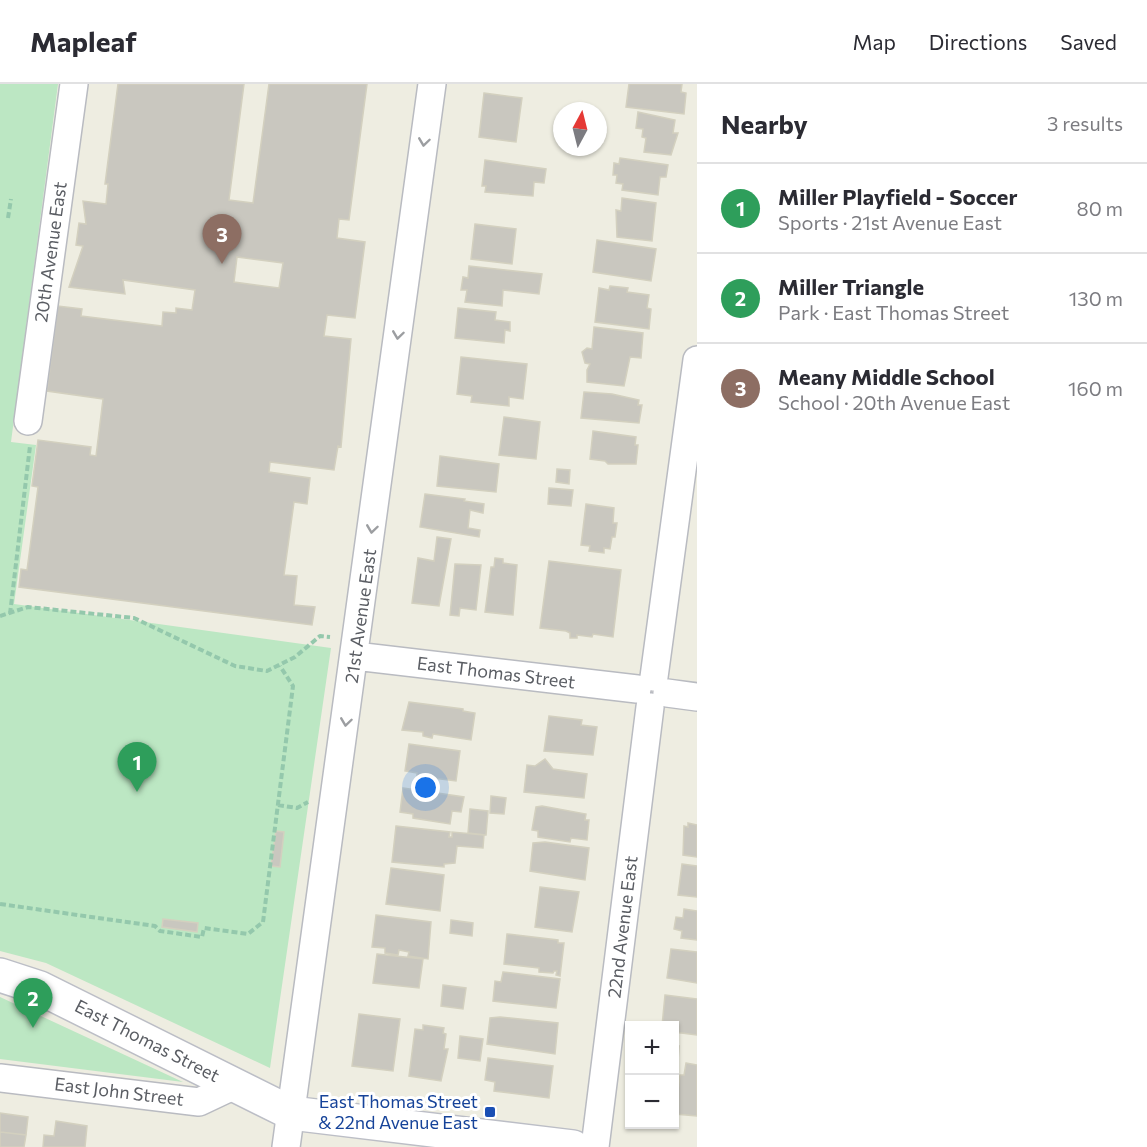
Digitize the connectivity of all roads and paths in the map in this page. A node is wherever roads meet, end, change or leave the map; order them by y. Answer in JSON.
{"nodes":[{"id":1,"x":74,"y":84,"type":"edge"},
{"id":2,"x":432,"y":84,"type":"edge"},
{"id":3,"x":11,"y":199,"type":"dead end"},
{"id":4,"x":8,"y":218,"type":"dead end"},
{"id":5,"x":697,"y":360,"type":"edge"},
{"id":6,"x":30,"y":430,"type":"joint"},
{"id":7,"x":10,"y":615,"type":"junction"},
{"id":8,"x":0,"y":616,"type":"edge"},
{"id":9,"x":336,"y":638,"type":"dead end"},
{"id":10,"x":355,"y":656,"type":"junction"},
{"id":11,"x":280,"y":666,"type":"junction"},
{"id":12,"x":652,"y":691,"type":"junction"},
{"id":13,"x":697,"y":697,"type":"edge"},
{"id":14,"x":314,"y":797,"type":"dead end"},
{"id":15,"x":278,"y":805,"type":"junction"},
{"id":16,"x":0,"y":904,"type":"edge"},
{"id":17,"x":0,"y":975,"type":"edge"},
{"id":18,"x":0,"y":1078,"type":"edge"},
{"id":19,"x":235,"y":1085,"type":"junction"},
{"id":20,"x":291,"y":1113,"type":"junction"},
{"id":21,"x":286,"y":1147,"type":"edge"},
{"id":22,"x":573,"y":1147,"type":"edge"},
{"id":23,"x":595,"y":1147,"type":"edge"}],
"edges":[{"from":1,"to":6,"type":"street","name":"20th Avenue East"},
{"from":2,"to":10,"type":"street","name":"21st Avenue East","one_way":true},
{"from":3,"to":4,"type":"path"},
{"from":5,"to":12,"type":"street","name":"22nd Avenue East"},
{"from":6,"to":7,"type":"path"},
{"from":7,"to":8,"type":"path"},
{"from":7,"to":11,"type":"path"},
{"from":9,"to":11,"type":"path"},
{"from":10,"to":12,"type":"street","name":"East Thomas Street"},
{"from":10,"to":20,"type":"street","name":"21st Avenue East","one_way":true},
{"from":11,"to":15,"type":"path"},
{"from":12,"to":13,"type":"street","name":"East Thomas Street"},
{"from":12,"to":23,"type":"street","name":"22nd Avenue East"},
{"from":14,"to":15,"type":"path"},
{"from":15,"to":16,"type":"path"},
{"from":17,"to":19,"type":"street","name":"East Thomas Street"},
{"from":18,"to":19,"type":"street","name":"East John Street"},
{"from":19,"to":20,"type":"street","name":"East Thomas Street"},
{"from":20,"to":21,"type":"street","name":"21st Avenue East"},
{"from":20,"to":22,"type":"street"}]}
